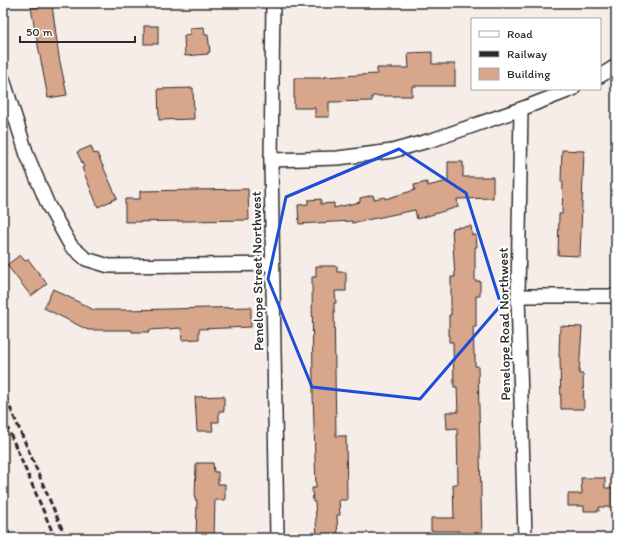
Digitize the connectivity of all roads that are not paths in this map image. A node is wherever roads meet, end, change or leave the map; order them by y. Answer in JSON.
{"nodes":[{"id":1,"x":273,"y":3,"type":"edge"},
{"id":2,"x":616,"y":66,"type":"edge"},
{"id":3,"x":601,"y":75,"type":"edge"},
{"id":4,"x":3,"y":79,"type":"edge"},
{"id":5,"x":570,"y":90,"type":"edge"},
{"id":6,"x":521,"y":109,"type":"junction"},
{"id":7,"x":271,"y":160,"type":"junction"},
{"id":8,"x":272,"y":264,"type":"junction"},
{"id":9,"x":518,"y":296,"type":"junction"},
{"id":10,"x":616,"y":296,"type":"edge"},
{"id":11,"x":277,"y":538,"type":"edge"},
{"id":12,"x":525,"y":538,"type":"edge"}],
"edges":[{"from":1,"to":7,"type":"street","name":"Penelope Street Northwest"},
{"from":2,"to":3,"type":"street"},
{"from":4,"to":8,"type":"street"},
{"from":5,"to":6,"type":"street"},
{"from":6,"to":7,"type":"street"},
{"from":6,"to":9,"type":"street","name":"Penelope Road Northwest"},
{"from":7,"to":8,"type":"street","name":"Penelope Street Northwest"},
{"from":8,"to":11,"type":"street","name":"Penelope Street Northwest"},
{"from":9,"to":10,"type":"street"},
{"from":9,"to":12,"type":"street","name":"Penelope Road Northwest"}]}
